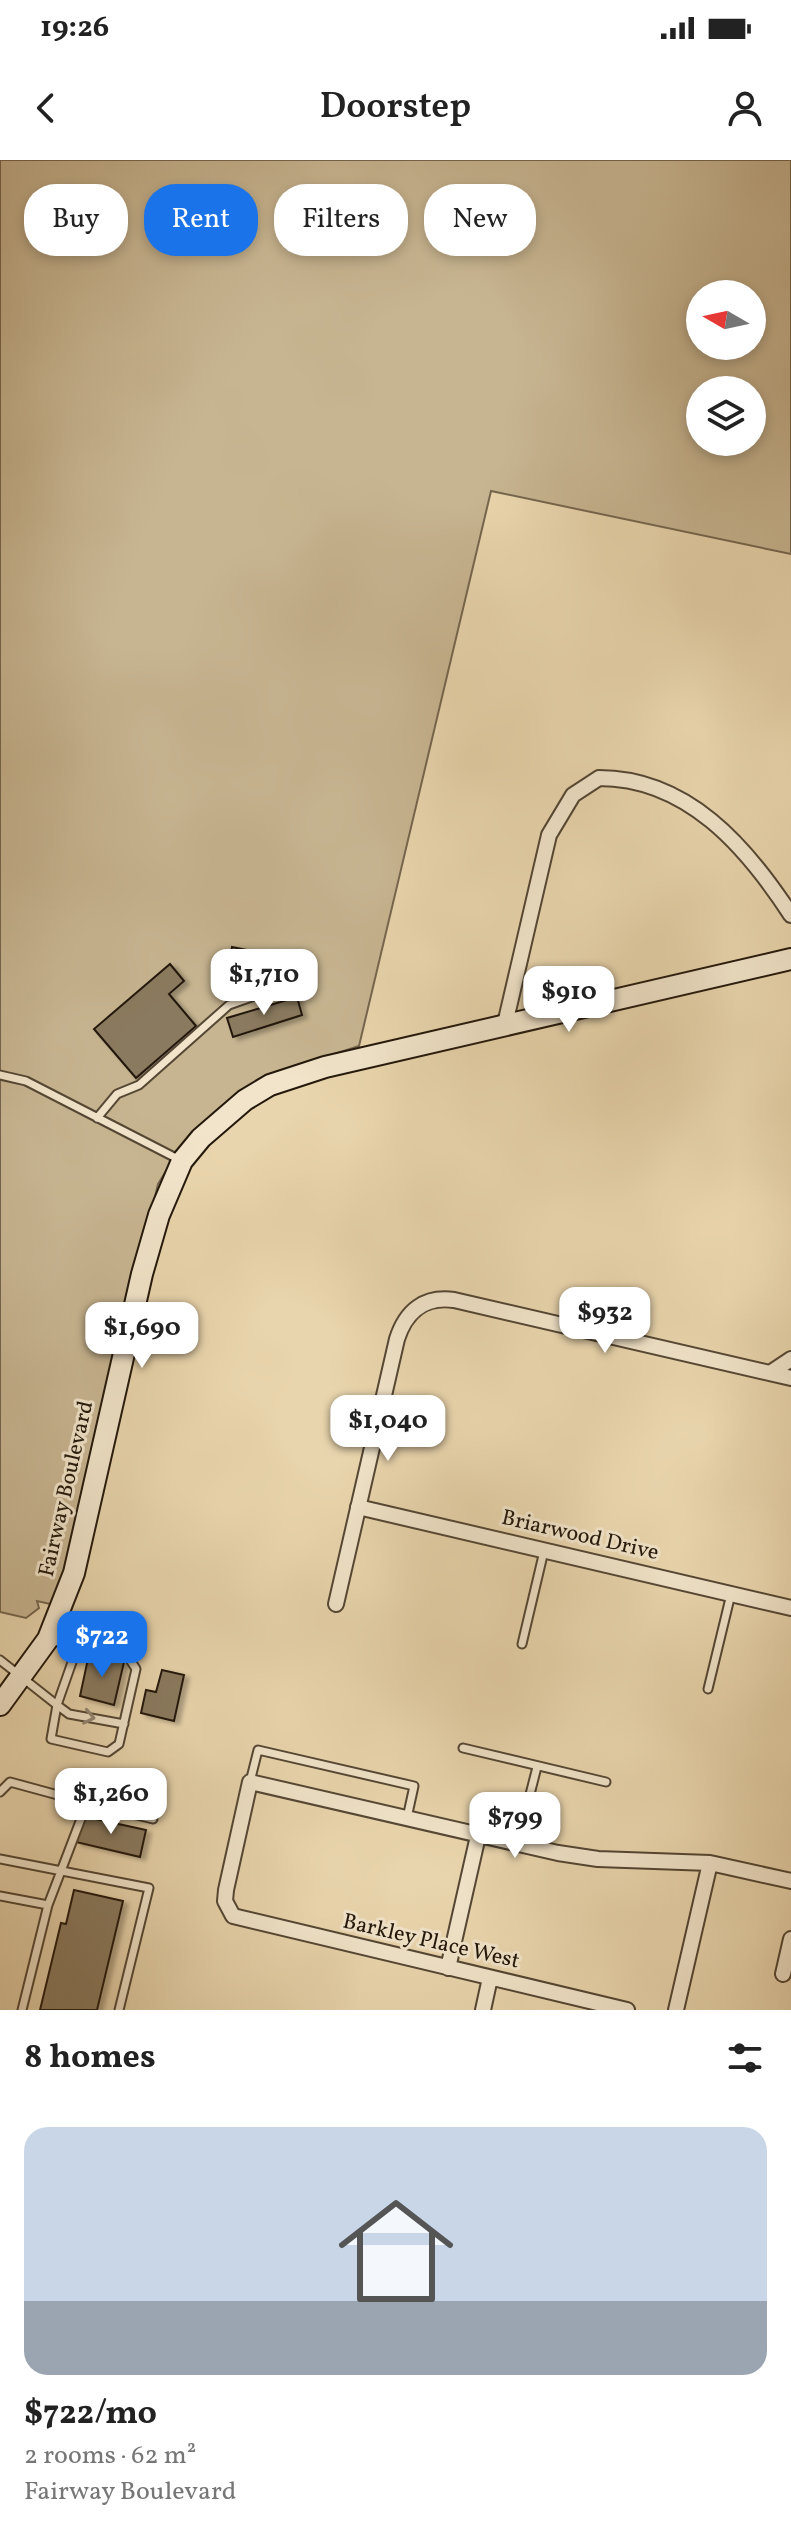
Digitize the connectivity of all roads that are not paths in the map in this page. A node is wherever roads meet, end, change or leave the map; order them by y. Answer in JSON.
{"nodes":[{"id":1,"x":791,"y":915,"type":"edge"},
{"id":2,"x":791,"y":959,"type":"edge"},
{"id":3,"x":294,"y":982,"type":"dead end"},
{"id":4,"x":505,"y":1024,"type":"junction"},
{"id":5,"x":0,"y":1075,"type":"edge"},
{"id":6,"x":97,"y":1118,"type":"junction"},
{"id":7,"x":182,"y":1161,"type":"junction"},
{"id":8,"x":791,"y":1359,"type":"edge"},
{"id":9,"x":770,"y":1373,"type":"junction"},
{"id":10,"x":791,"y":1378,"type":"edge"},
{"id":11,"x":358,"y":1507,"type":"junction"},
{"id":12,"x":544,"y":1551,"type":"junction"},
{"id":13,"x":731,"y":1594,"type":"junction"},
{"id":14,"x":336,"y":1604,"type":"dead end"},
{"id":15,"x":791,"y":1608,"type":"edge"},
{"id":16,"x":48,"y":1639,"type":"junction"},
{"id":17,"x":522,"y":1644,"type":"dead end"},
{"id":18,"x":77,"y":1648,"type":"junction"},
{"id":19,"x":0,"y":1660,"type":"edge"},
{"id":20,"x":23,"y":1677,"type":"junction"},
{"id":21,"x":708,"y":1689,"type":"dead end"},
{"id":22,"x":0,"y":1705,"type":"edge"},
{"id":23,"x":57,"y":1705,"type":"junction"},
{"id":24,"x":124,"y":1724,"type":"junction"},
{"id":25,"x":463,"y":1748,"type":"dead end"},
{"id":26,"x":537,"y":1767,"type":"junction"},
{"id":27,"x":250,"y":1782,"type":"junction"},
{"id":28,"x":606,"y":1782,"type":"dead end"},
{"id":29,"x":0,"y":1792,"type":"edge"},
{"id":30,"x":87,"y":1803,"type":"junction"},
{"id":31,"x":153,"y":1819,"type":"dead end"},
{"id":32,"x":407,"y":1819,"type":"junction"},
{"id":33,"x":478,"y":1836,"type":"junction"},
{"id":34,"x":518,"y":1841,"type":"junction"},
{"id":35,"x":0,"y":1859,"type":"edge"},
{"id":36,"x":710,"y":1863,"type":"junction"},
{"id":37,"x":61,"y":1871,"type":"junction"},
{"id":38,"x":791,"y":1881,"type":"edge"},
{"id":39,"x":0,"y":1896,"type":"edge"},
{"id":40,"x":48,"y":1905,"type":"junction"},
{"id":41,"x":791,"y":1939,"type":"edge"},
{"id":42,"x":448,"y":1968,"type":"junction"},
{"id":43,"x":783,"y":1974,"type":"dead end"},
{"id":44,"x":490,"y":1978,"type":"junction"},
{"id":45,"x":22,"y":2010,"type":"edge"},
{"id":46,"x":119,"y":2010,"type":"edge"},
{"id":47,"x":483,"y":2010,"type":"edge"},
{"id":48,"x":627,"y":2010,"type":"edge"},
{"id":49,"x":676,"y":2010,"type":"edge"}],
"edges":[{"from":1,"to":4,"type":"street"},
{"from":2,"to":4,"type":"street","name":"Fairway Boulevard"},
{"from":3,"to":6,"type":"lane"},
{"from":4,"to":7,"type":"street","name":"Fairway Boulevard"},
{"from":5,"to":6,"type":"lane"},
{"from":6,"to":7,"type":"lane"},
{"from":7,"to":16,"type":"street","name":"Fairway Boulevard"},
{"from":8,"to":9,"type":"street"},
{"from":9,"to":10,"type":"street"},
{"from":9,"to":11,"type":"street"},
{"from":11,"to":12,"type":"street","name":"Briarwood Drive"},
{"from":11,"to":14,"type":"street"},
{"from":12,"to":13,"type":"street","name":"Briarwood Drive"},
{"from":12,"to":17,"type":"lane"},
{"from":13,"to":15,"type":"street","name":"Briarwood Drive"},
{"from":13,"to":21,"type":"lane"},
{"from":16,"to":18,"type":"lane"},
{"from":16,"to":20,"type":"street","name":"Fairway Boulevard"},
{"from":18,"to":23,"type":"lane"},
{"from":18,"to":24,"type":"lane"},
{"from":19,"to":20,"type":"lane"},
{"from":20,"to":22,"type":"street","name":"Fairway Boulevard"},
{"from":20,"to":23,"type":"lane"},
{"from":23,"to":24,"type":"lane","one_way":true},
{"from":23,"to":24,"type":"lane"},
{"from":25,"to":26,"type":"lane"},
{"from":26,"to":28,"type":"lane"},
{"from":26,"to":34,"type":"lane"},
{"from":27,"to":32,"type":"street"},
{"from":27,"to":32,"type":"lane"},
{"from":27,"to":42,"type":"street","name":"Barkley Place West"},
{"from":29,"to":30,"type":"lane"},
{"from":30,"to":31,"type":"lane"},
{"from":30,"to":37,"type":"lane"},
{"from":32,"to":33,"type":"street"},
{"from":33,"to":34,"type":"street"},
{"from":33,"to":42,"type":"street"},
{"from":34,"to":36,"type":"street"},
{"from":35,"to":37,"type":"lane"},
{"from":36,"to":38,"type":"street"},
{"from":36,"to":49,"type":"street"},
{"from":37,"to":40,"type":"lane"},
{"from":37,"to":46,"type":"lane"},
{"from":39,"to":40,"type":"lane"},
{"from":40,"to":45,"type":"lane"},
{"from":41,"to":43,"type":"street"},
{"from":42,"to":44,"type":"street","name":"Barkley Place West"},
{"from":44,"to":47,"type":"street"},
{"from":44,"to":48,"type":"street","name":"Barkley Place West"}]}
